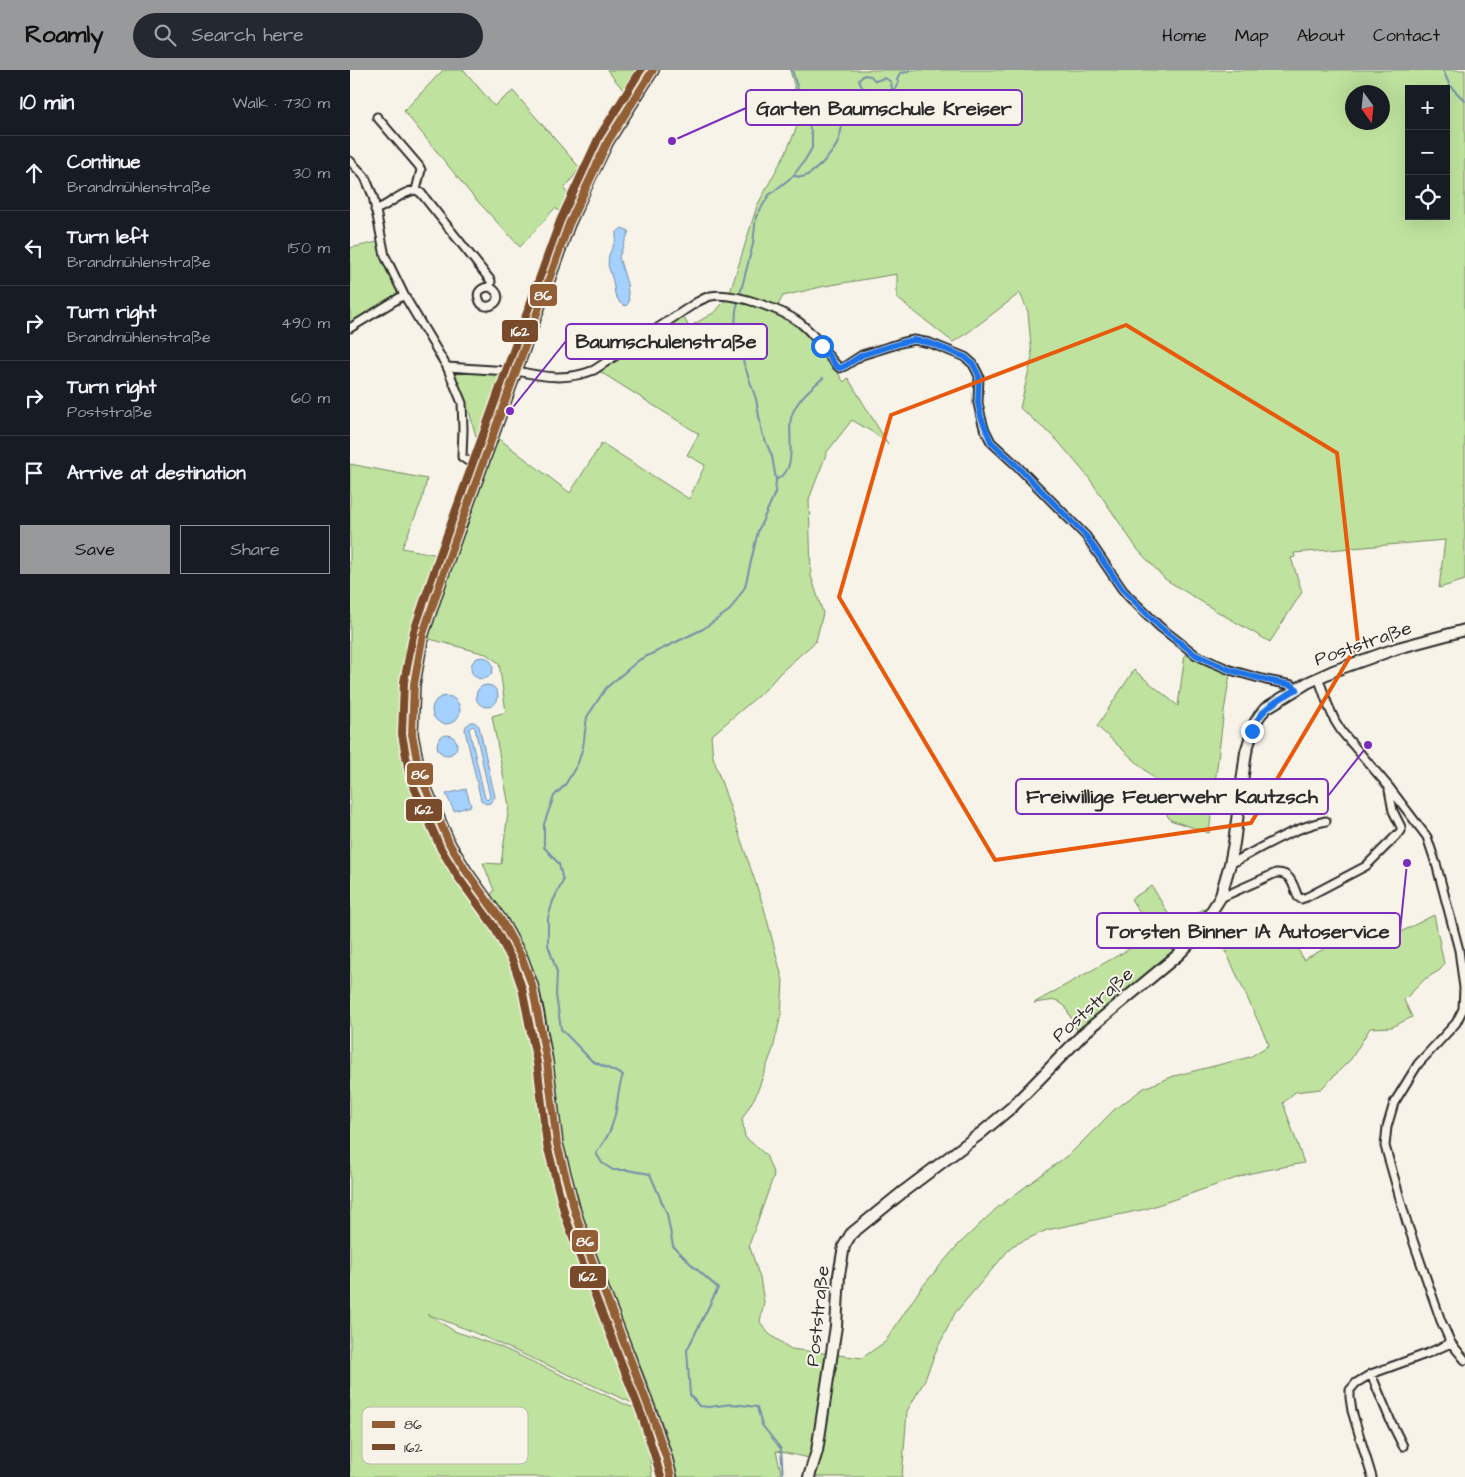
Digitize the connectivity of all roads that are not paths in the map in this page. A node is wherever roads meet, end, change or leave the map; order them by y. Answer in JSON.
{"nodes":[{"id":1,"x":653,"y":70,"type":"edge"},
{"id":2,"x":377,"y":117,"type":"dead end"},
{"id":3,"x":350,"y":161,"type":"edge"},
{"id":4,"x":416,"y":190,"type":"junction"},
{"id":5,"x":375,"y":210,"type":"junction"},
{"id":6,"x":490,"y":287,"type":"dead end"},
{"id":7,"x":404,"y":294,"type":"junction"},
{"id":8,"x":350,"y":328,"type":"edge"},
{"id":9,"x":448,"y":367,"type":"junction"},
{"id":10,"x":512,"y":371,"type":"junction"},
{"id":11,"x":480,"y":470,"type":"junction"},
{"id":12,"x":1465,"y":630,"type":"edge"},
{"id":13,"x":1318,"y":677,"type":"junction"},
{"id":14,"x":1297,"y":689,"type":"junction"},
{"id":15,"x":1388,"y":787,"type":"junction"},
{"id":16,"x":1326,"y":821,"type":"dead end"},
{"id":17,"x":1230,"y":864,"type":"junction"},
{"id":18,"x":1220,"y":898,"type":"junction"},
{"id":19,"x":1464,"y":988,"type":"edge"},
{"id":20,"x":1451,"y":1343,"type":"junction"},
{"id":21,"x":1465,"y":1360,"type":"edge"},
{"id":22,"x":1371,"y":1374,"type":"junction"},
{"id":23,"x":1402,"y":1446,"type":"dead end"},
{"id":24,"x":671,"y":1477,"type":"edge"},
{"id":25,"x":809,"y":1477,"type":"edge"},
{"id":26,"x":1372,"y":1477,"type":"edge"}],
"edges":[{"from":1,"to":10,"type":"main road"},
{"from":2,"to":4,"type":"street"},
{"from":3,"to":5,"type":"street"},
{"from":4,"to":5,"type":"street"},
{"from":4,"to":6,"type":"street"},
{"from":5,"to":7,"type":"street"},
{"from":7,"to":8,"type":"street"},
{"from":7,"to":9,"type":"street"},
{"from":9,"to":10,"type":"street"},
{"from":9,"to":11,"type":"street"},
{"from":10,"to":11,"type":"main road"},
{"from":10,"to":14,"type":"street"},
{"from":11,"to":24,"type":"main road"},
{"from":12,"to":13,"type":"main road","name":"Poststraße"},
{"from":13,"to":14,"type":"main road","name":"Poststraße"},
{"from":13,"to":15,"type":"street"},
{"from":14,"to":17,"type":"main road","name":"Poststraße"},
{"from":15,"to":18,"type":"street"},
{"from":15,"to":19,"type":"street"},
{"from":16,"to":17,"type":"street"},
{"from":17,"to":18,"type":"main road","name":"Poststraße"},
{"from":18,"to":25,"type":"main road","name":"Poststraße"},
{"from":19,"to":20,"type":"street"},
{"from":20,"to":21,"type":"street"},
{"from":20,"to":22,"type":"street"},
{"from":22,"to":23,"type":"street"},
{"from":22,"to":26,"type":"street"}]}
